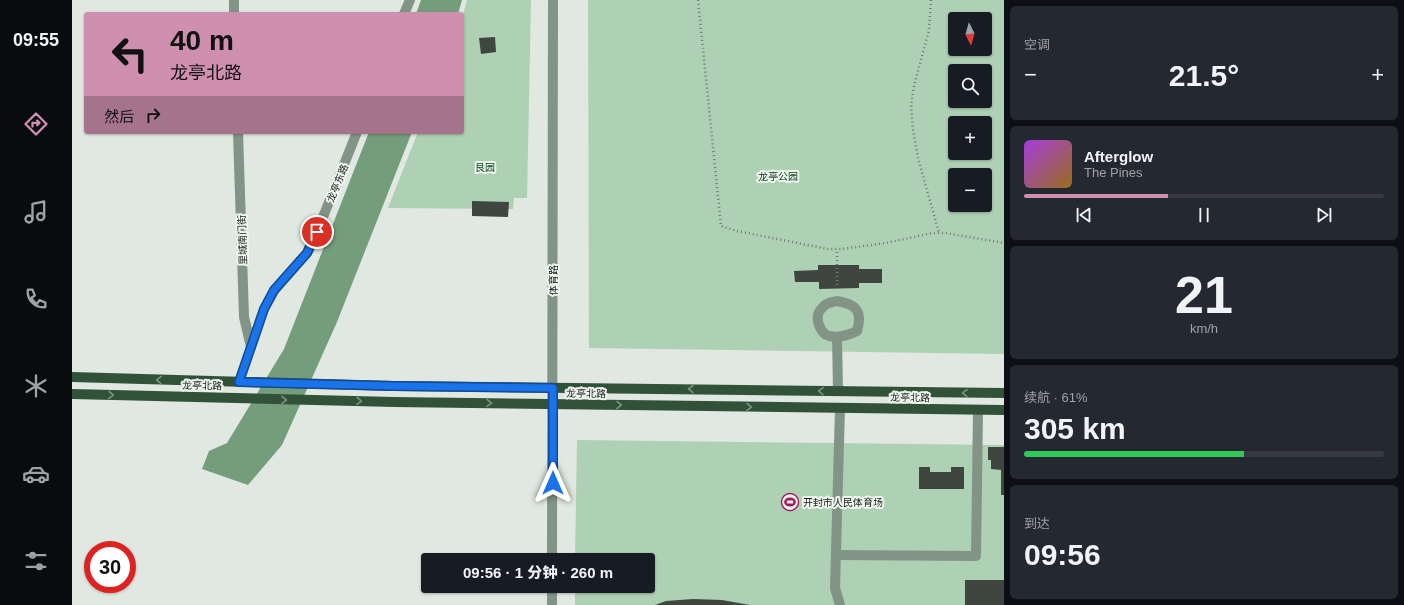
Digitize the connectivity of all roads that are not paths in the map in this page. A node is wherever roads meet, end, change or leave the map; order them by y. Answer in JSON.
{"nodes":[{"id":1,"x":234,"y":0,"type":"edge"},
{"id":2,"x":410,"y":0,"type":"edge"},
{"id":3,"x":553,"y":0,"type":"edge"},
{"id":4,"x":234,"y":12,"type":"edge"},
{"id":5,"x":405,"y":12,"type":"edge"},
{"id":6,"x":238,"y":134,"type":"edge"},
{"id":7,"x":356,"y":134,"type":"edge"},
{"id":8,"x":837,"y":337,"type":"junction"},
{"id":9,"x":251,"y":347,"type":"junction"},
{"id":10,"x":72,"y":377,"type":"edge"},
{"id":11,"x":239,"y":382,"type":"junction"},
{"id":12,"x":553,"y":388,"type":"junction"},
{"id":13,"x":838,"y":391,"type":"junction"},
{"id":14,"x":1004,"y":393,"type":"edge"},
{"id":15,"x":72,"y":394,"type":"edge"},
{"id":16,"x":553,"y":404,"type":"junction"},
{"id":17,"x":840,"y":408,"type":"junction"},
{"id":18,"x":978,"y":410,"type":"junction"},
{"id":19,"x":1004,"y":410,"type":"edge"},
{"id":20,"x":552,"y":553,"type":"edge"},
{"id":21,"x":836,"y":555,"type":"junction"},
{"id":22,"x":552,"y":593,"type":"edge"},
{"id":23,"x":552,"y":605,"type":"edge"},
{"id":24,"x":840,"y":605,"type":"edge"}],
"edges":[{"from":1,"to":4,"type":"street"},
{"from":2,"to":5,"type":"street"},
{"from":3,"to":12,"type":"street","name":"体育路"},
{"from":6,"to":9,"type":"street","name":"里城南门街"},
{"from":7,"to":9,"type":"street","name":"龙亭东路"},
{"from":8,"to":8,"type":"street"},
{"from":8,"to":13,"type":"street"},
{"from":9,"to":11,"type":"street","name":"龙亭东路"},
{"from":11,"to":10,"type":"main road","name":"龙亭北路","one_way":true},
{"from":11,"to":12,"type":"main road","name":"龙亭北路"},
{"from":13,"to":12,"type":"main road","name":"龙亭北路","one_way":true},
{"from":12,"to":16,"type":"street","name":"体育路"},
{"from":14,"to":13,"type":"main road","name":"龙亭北路","one_way":true},
{"from":15,"to":16,"type":"main road","name":"龙亭北路","one_way":true},
{"from":16,"to":17,"type":"main road","name":"龙亭北路","one_way":true},
{"from":16,"to":20,"type":"street","name":"体育路"},
{"from":17,"to":18,"type":"main road","name":"龙亭北路"},
{"from":17,"to":21,"type":"street"},
{"from":18,"to":19,"type":"main road","name":"龙亭北路"},
{"from":18,"to":21,"type":"street"},
{"from":21,"to":24,"type":"street"},
{"from":22,"to":23,"type":"street"}]}
